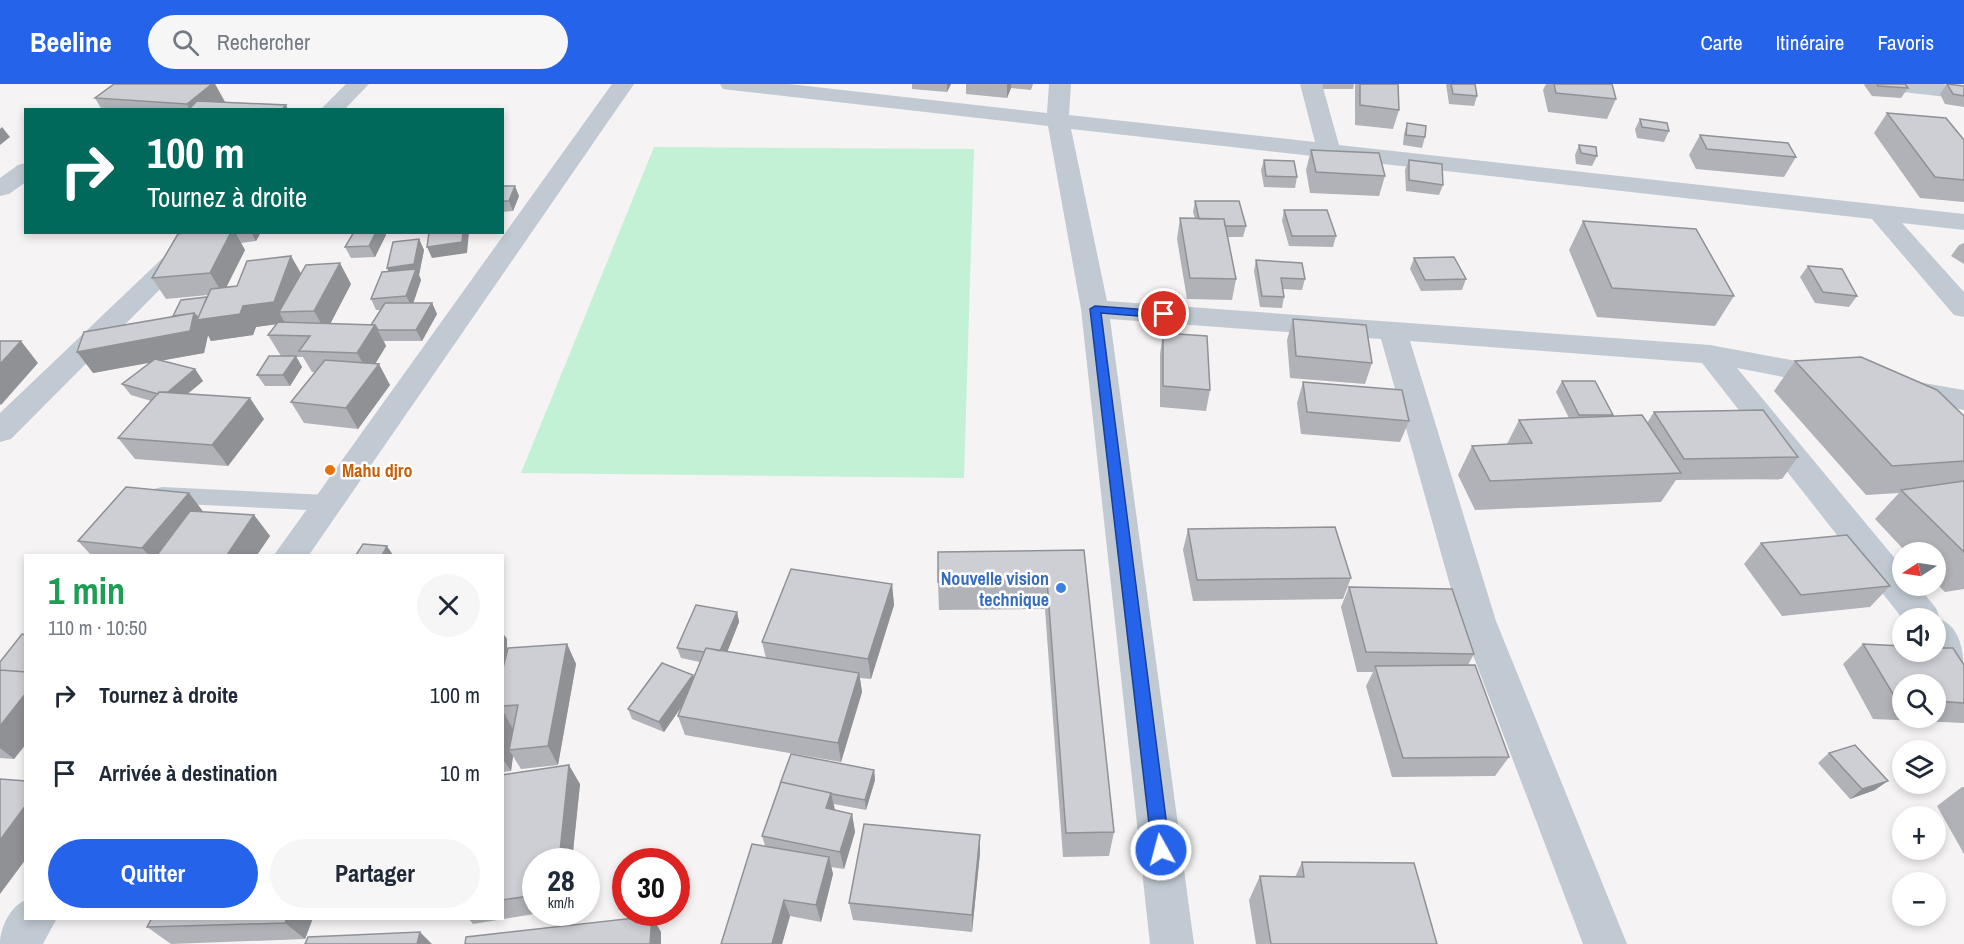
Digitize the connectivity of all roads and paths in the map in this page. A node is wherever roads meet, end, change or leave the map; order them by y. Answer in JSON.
{"nodes":[{"id":1,"x":358,"y":84,"type":"edge"},
{"id":2,"x":623,"y":84,"type":"edge"},
{"id":3,"x":731,"y":84,"type":"edge"},
{"id":4,"x":1060,"y":84,"type":"edge"},
{"id":5,"x":1311,"y":84,"type":"edge"},
{"id":6,"x":1885,"y":84,"type":"edge"},
{"id":7,"x":1964,"y":93,"type":"edge"},
{"id":8,"x":333,"y":108,"type":"edge"},
{"id":9,"x":1058,"y":120,"type":"junction"},
{"id":10,"x":1329,"y":150,"type":"junction"},
{"id":11,"x":24,"y":171,"type":"edge"},
{"id":12,"x":0,"y":189,"type":"edge"},
{"id":13,"x":1879,"y":212,"type":"junction"},
{"id":14,"x":1964,"y":222,"type":"edge"},
{"id":15,"x":203,"y":234,"type":"edge"},
{"id":16,"x":1095,"y":309,"type":"junction"},
{"id":17,"x":1964,"y":309,"type":"edge"},
{"id":18,"x":1393,"y":331,"type":"junction"},
{"id":19,"x":1710,"y":354,"type":"junction"},
{"id":20,"x":1964,"y":400,"type":"edge"},
{"id":21,"x":0,"y":431,"type":"edge"},
{"id":22,"x":136,"y":493,"type":"edge"},
{"id":23,"x":328,"y":503,"type":"junction"},
{"id":24,"x":292,"y":554,"type":"edge"},
{"id":25,"x":1915,"y":608,"type":"edge"},
{"id":26,"x":1946,"y":646,"type":"edge"},
{"id":27,"x":1964,"y":668,"type":"edge"},
{"id":28,"x":34,"y":920,"type":"edge"},
{"id":29,"x":17,"y":944,"type":"edge"},
{"id":30,"x":1172,"y":944,"type":"edge"},
{"id":31,"x":1605,"y":944,"type":"edge"}],
"edges":[{"from":1,"to":8,"type":"street"},
{"from":2,"to":23,"type":"street"},
{"from":3,"to":9,"type":"street"},
{"from":4,"to":9,"type":"street"},
{"from":5,"to":10,"type":"street"},
{"from":6,"to":7,"type":"street"},
{"from":9,"to":10,"type":"street"},
{"from":9,"to":16,"type":"street"},
{"from":10,"to":13,"type":"street"},
{"from":11,"to":12,"type":"street"},
{"from":13,"to":14,"type":"street"},
{"from":13,"to":17,"type":"street"},
{"from":15,"to":21,"type":"street"},
{"from":16,"to":18,"type":"street"},
{"from":16,"to":30,"type":"street"},
{"from":18,"to":19,"type":"street"},
{"from":18,"to":31,"type":"street"},
{"from":19,"to":20,"type":"street"},
{"from":19,"to":25,"type":"street"},
{"from":22,"to":23,"type":"lane"},
{"from":23,"to":24,"type":"street"},
{"from":26,"to":27,"type":"street"},
{"from":28,"to":29,"type":"street"}]}
